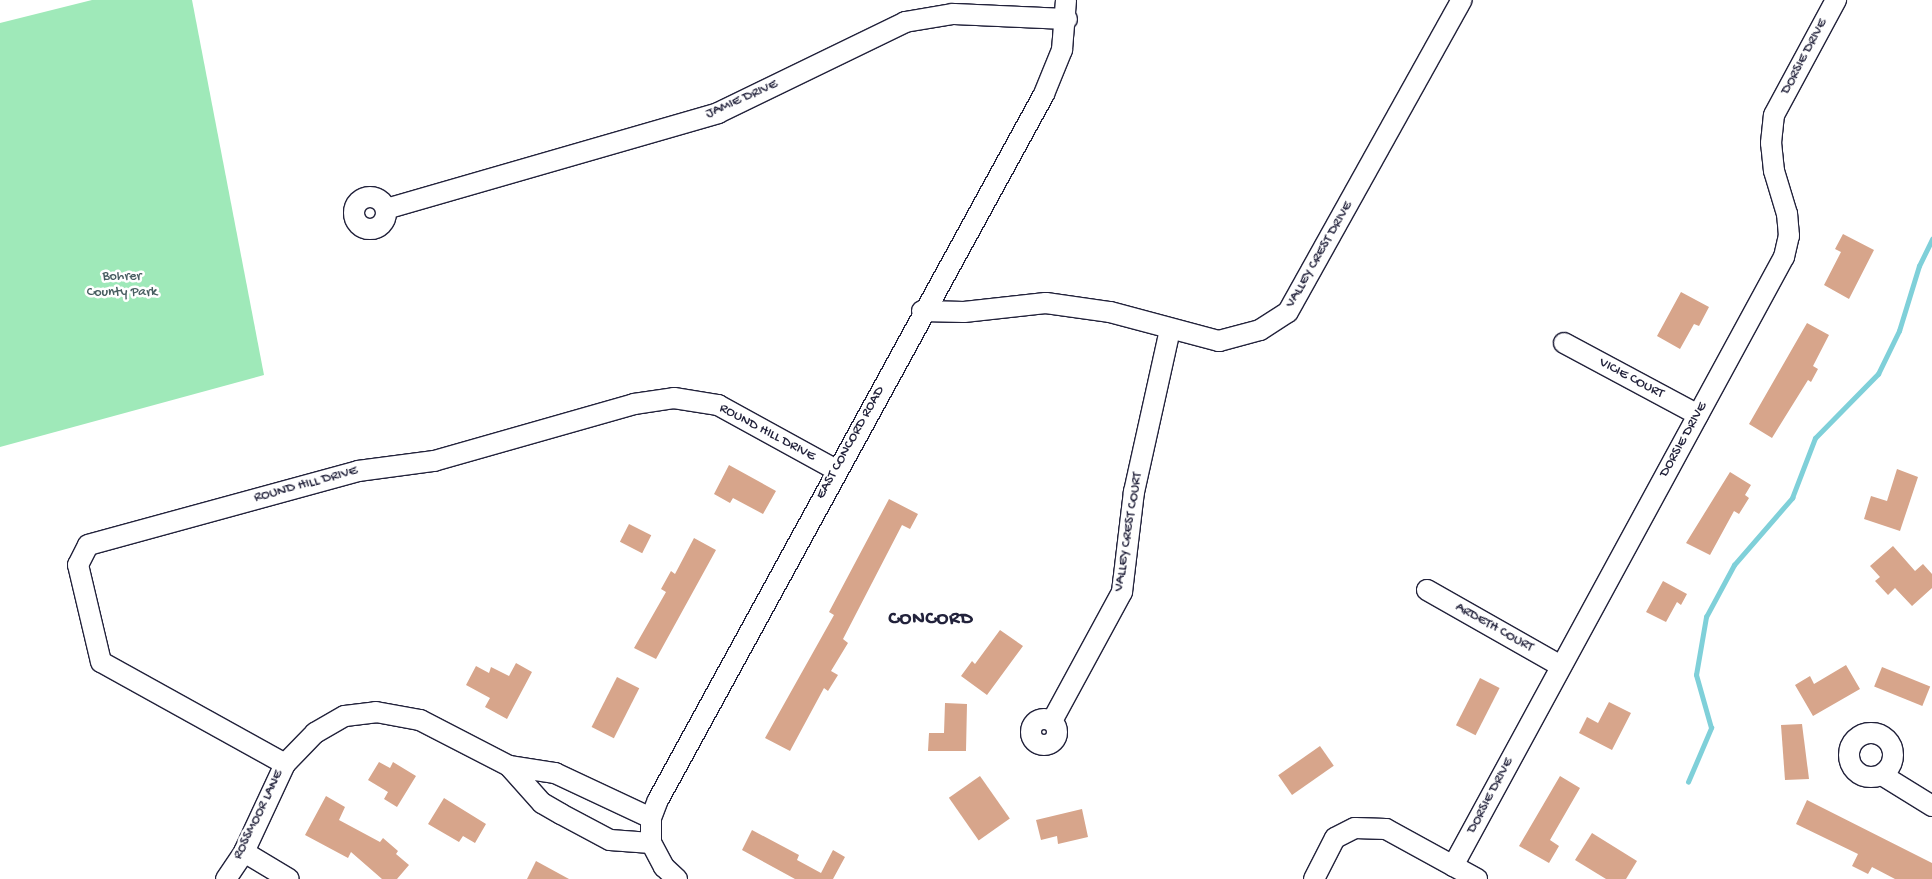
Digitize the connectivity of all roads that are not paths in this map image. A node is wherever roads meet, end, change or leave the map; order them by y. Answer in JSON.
{"nodes":[{"id":1,"x":1462,"y":0,"type":"edge"},
{"id":2,"x":1836,"y":0,"type":"edge"},
{"id":3,"x":1066,"y":10,"type":"edge"},
{"id":4,"x":386,"y":209,"type":"dead end"},
{"id":5,"x":922,"y":311,"type":"junction"},
{"id":6,"x":1170,"y":330,"type":"junction"},
{"id":7,"x":1564,"y":343,"type":"dead end"},
{"id":8,"x":1698,"y":415,"type":"junction"},
{"id":9,"x":836,"y":470,"type":"junction"},
{"id":10,"x":1427,"y":590,"type":"dead end"},
{"id":11,"x":1561,"y":666,"type":"junction"},
{"id":12,"x":1052,"y":721,"type":"dead end"},
{"id":13,"x":284,"y":764,"type":"junction"},
{"id":14,"x":509,"y":766,"type":"junction"},
{"id":15,"x":1882,"y":775,"type":"dead end"},
{"id":16,"x":1932,"y":806,"type":"edge"},
{"id":17,"x":651,"y":818,"type":"junction"},
{"id":18,"x":610,"y":840,"type":"junction"},
{"id":19,"x":651,"y":843,"type":"junction"},
{"id":20,"x":244,"y":852,"type":"junction"},
{"id":21,"x":1454,"y":866,"type":"junction"},
{"id":22,"x":226,"y":879,"type":"edge"},
{"id":23,"x":289,"y":879,"type":"edge"},
{"id":24,"x":675,"y":879,"type":"edge"},
{"id":25,"x":1314,"y":879,"type":"edge"},
{"id":26,"x":1476,"y":879,"type":"edge"}],
"edges":[{"from":1,"to":6,"type":"street","name":"VALLEY CREST DRIVE"},
{"from":2,"to":8,"type":"street","name":"DORSIE DRIVE"},
{"from":3,"to":4,"type":"street","name":"JAMIE DRIVE"},
{"from":3,"to":5,"type":"street","name":"EAST CONCORD ROAD"},
{"from":5,"to":6,"type":"street","name":"VALLEY CREST DRIVE"},
{"from":5,"to":9,"type":"street","name":"EAST CONCORD ROAD"},
{"from":6,"to":12,"type":"street","name":"VALLEY CREST COURT"},
{"from":7,"to":8,"type":"street","name":"VICIE COURT"},
{"from":8,"to":11,"type":"street","name":"DORSIE DRIVE"},
{"from":9,"to":13,"type":"street","name":"ROUND HILL DRIVE"},
{"from":9,"to":17,"type":"street","name":"EAST CONCORD ROAD"},
{"from":10,"to":11,"type":"street","name":"ARDETH COURT"},
{"from":11,"to":21,"type":"street","name":"DORSIE DRIVE"},
{"from":13,"to":14,"type":"street","name":"ROSSMOOR LANE"},
{"from":13,"to":20,"type":"street","name":"ROSSMOOR LANE"},
{"from":14,"to":17,"type":"street","name":"ROSSMOOR LANE"},
{"from":14,"to":18,"type":"street","name":"ROSSMOOR LANE"},
{"from":15,"to":16,"type":"street"},
{"from":17,"to":19,"type":"street","name":"EAST CONCORD ROAD"},
{"from":18,"to":19,"type":"street","name":"ROSSMOOR LANE"},
{"from":18,"to":24,"type":"street","name":"ROSSMOOR LANE"},
{"from":19,"to":24,"type":"street","name":"EAST CONCORD ROAD"},
{"from":20,"to":22,"type":"street","name":"ROSSMOOR LANE"},
{"from":20,"to":23,"type":"street"},
{"from":21,"to":25,"type":"street"},
{"from":21,"to":26,"type":"street"}]}
